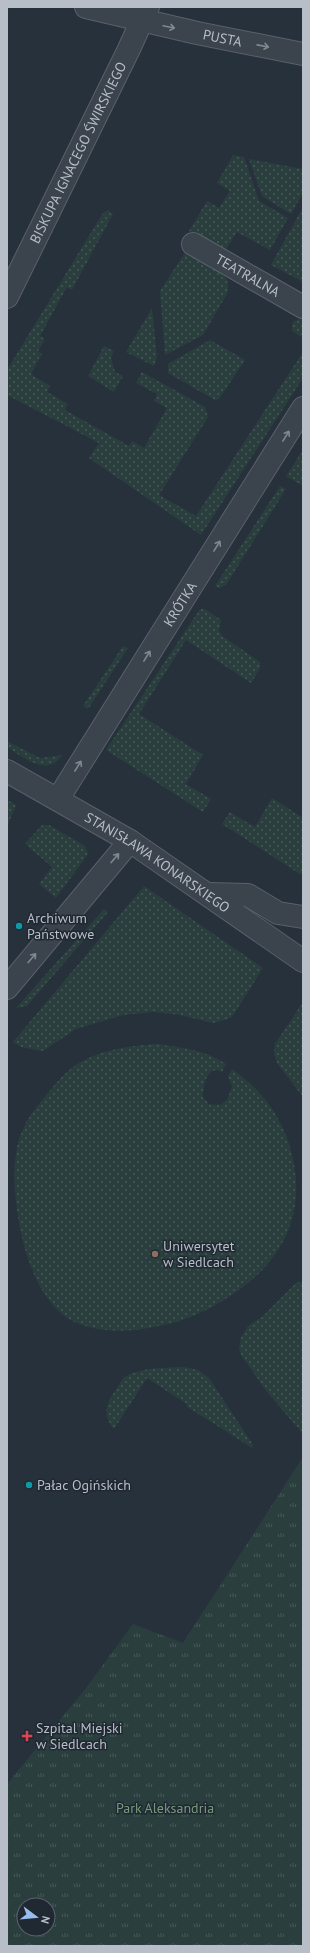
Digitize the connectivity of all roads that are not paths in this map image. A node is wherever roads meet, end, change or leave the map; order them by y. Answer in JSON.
{"nodes":[{"id":1,"x":86,"y":7,"type":"edge"},
{"id":2,"x":145,"y":14,"type":"edge"},
{"id":3,"x":303,"y":54,"type":"edge"},
{"id":4,"x":193,"y":244,"type":"dead end"},
{"id":5,"x":7,"y":297,"type":"edge"},
{"id":6,"x":303,"y":307,"type":"edge"},
{"id":7,"x":303,"y":408,"type":"edge"},
{"id":8,"x":7,"y":771,"type":"edge"},
{"id":9,"x":58,"y":800,"type":"junction"},
{"id":10,"x":130,"y":841,"type":"junction"},
{"id":11,"x":208,"y":894,"type":"junction"},
{"id":12,"x":303,"y":917,"type":"edge"},
{"id":13,"x":303,"y":960,"type":"edge"},
{"id":14,"x":7,"y":988,"type":"edge"}],
"edges":[{"from":1,"to":2,"type":"street","name":"PUSTA"},
{"from":2,"to":3,"type":"street","name":"PUSTA","one_way":true},
{"from":2,"to":5,"type":"street","name":"BISKUPA IGNACEGO ŚWIRSKIEGO"},
{"from":4,"to":6,"type":"street","name":"TEATRALNA"},
{"from":9,"to":7,"type":"street","name":"KRÓTKA","one_way":true},
{"from":8,"to":9,"type":"street","name":"STANISŁAWA KONARSKIEGO"},
{"from":9,"to":10,"type":"street","name":"STANISŁAWA KONARSKIEGO"},
{"from":10,"to":11,"type":"street","name":"STANISŁAWA KONARSKIEGO"},
{"from":14,"to":10,"type":"street","one_way":true},
{"from":11,"to":12,"type":"street"},
{"from":11,"to":13,"type":"street","name":"STANISŁAWA KONARSKIEGO"}]}
